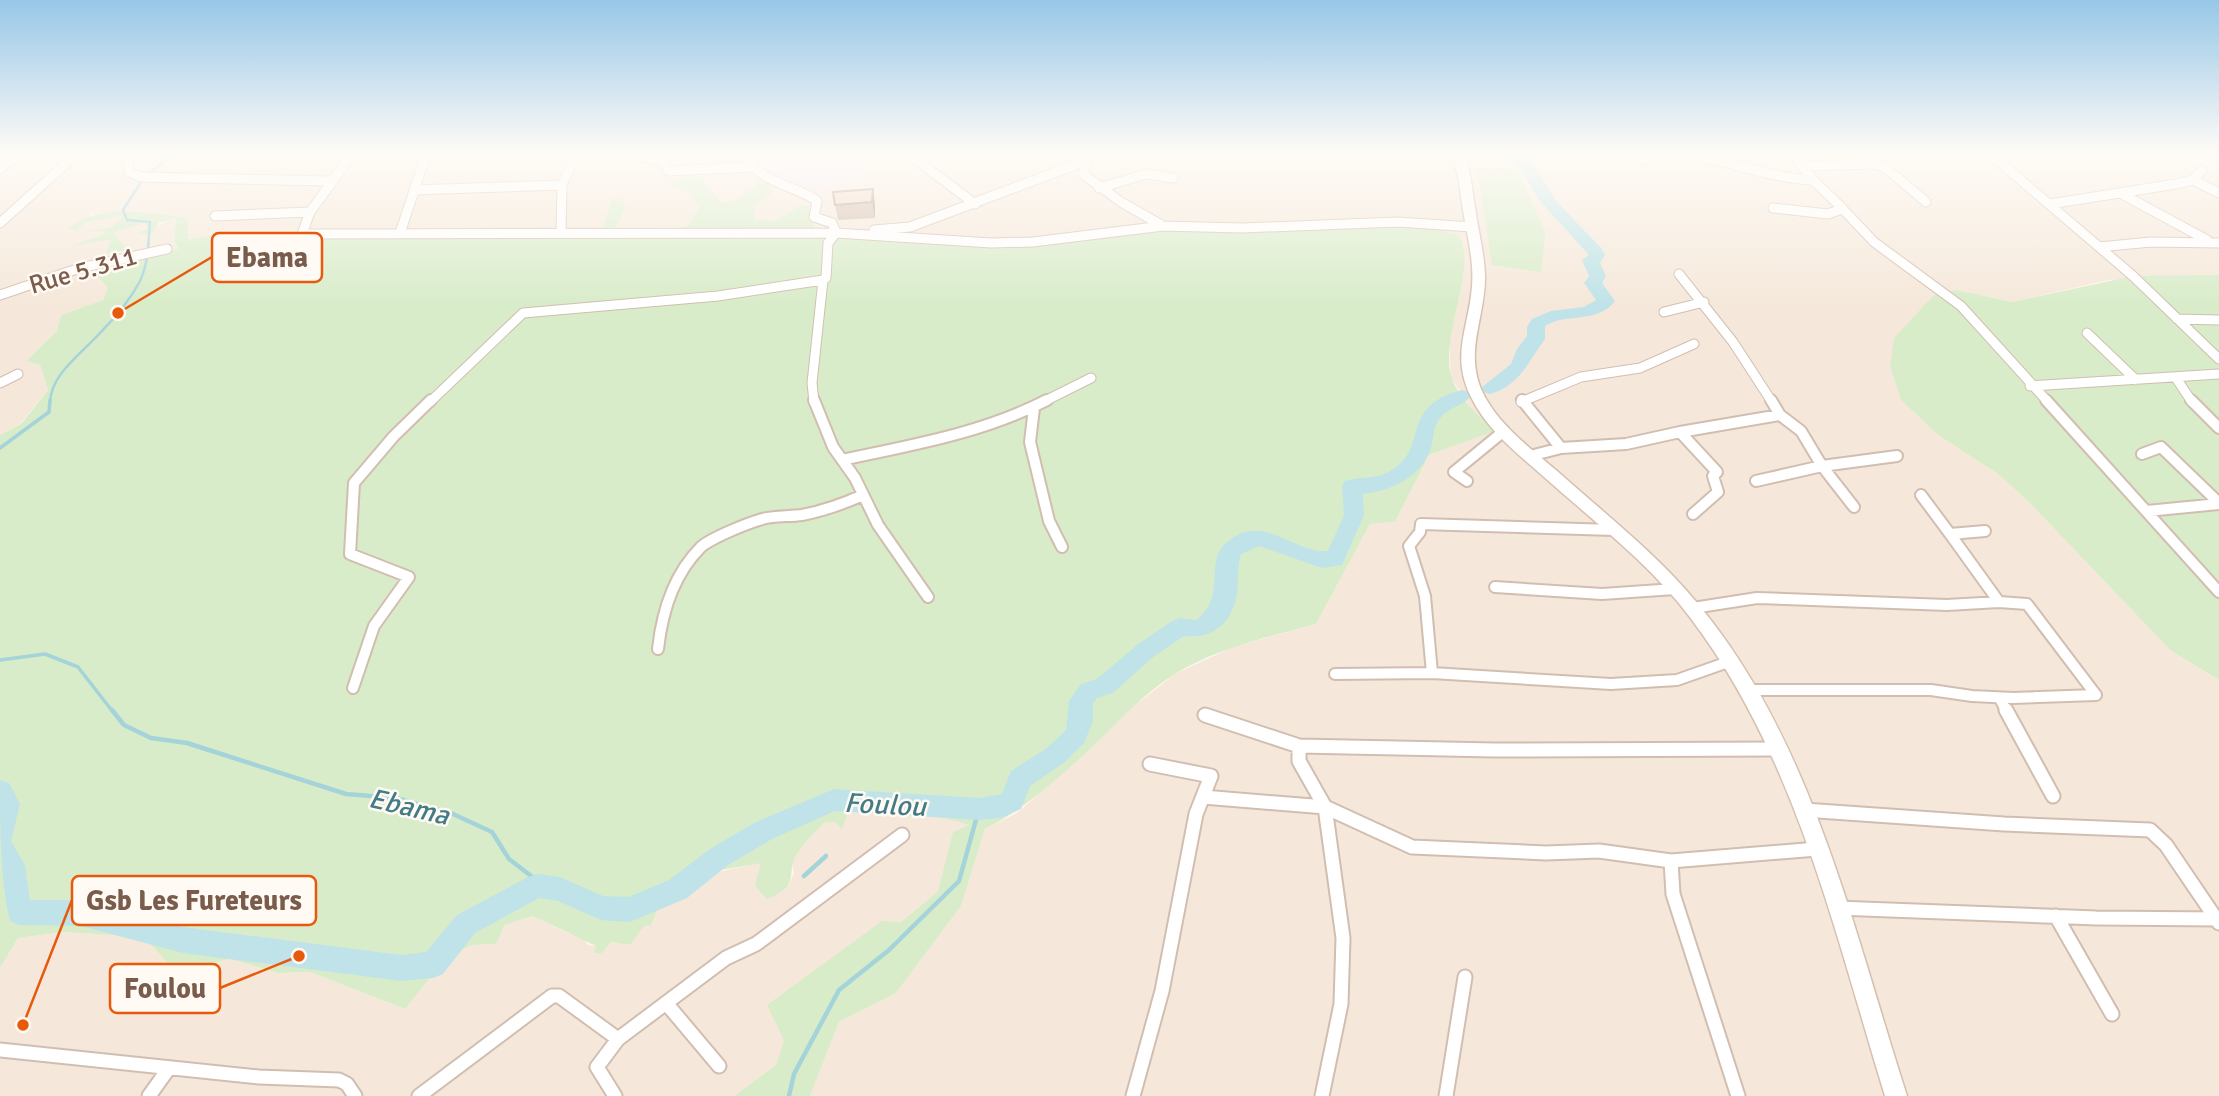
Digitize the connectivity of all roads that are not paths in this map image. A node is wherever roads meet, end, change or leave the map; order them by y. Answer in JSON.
{"nodes":[{"id":1,"x":22,"y":203,"type":"edge"},
{"id":2,"x":316,"y":203,"type":"edge"},
{"id":3,"x":410,"y":203,"type":"edge"},
{"id":4,"x":562,"y":203,"type":"edge"},
{"id":5,"x":817,"y":203,"type":"edge"},
{"id":6,"x":1122,"y":203,"type":"edge"},
{"id":7,"x":1470,"y":203,"type":"edge"},
{"id":8,"x":2055,"y":203,"type":"edge"},
{"id":9,"x":2139,"y":203,"type":"edge"},
{"id":10,"x":975,"y":204,"type":"edge"},
{"id":11,"x":2050,"y":204,"type":"joint"},
{"id":12,"x":1839,"y":205,"type":"joint"},
{"id":13,"x":1773,"y":208,"type":"dead end"},
{"id":14,"x":310,"y":212,"type":"junction"},
{"id":15,"x":215,"y":216,"type":"dead end"},
{"id":16,"x":0,"y":223,"type":"edge"},
{"id":17,"x":1163,"y":226,"type":"junction"},
{"id":18,"x":1472,"y":227,"type":"junction"},
{"id":19,"x":400,"y":233,"type":"junction"},
{"id":20,"x":561,"y":233,"type":"junction"},
{"id":21,"x":836,"y":233,"type":"junction"},
{"id":22,"x":2215,"y":243,"type":"edge"},
{"id":23,"x":2099,"y":247,"type":"junction"},
{"id":24,"x":167,"y":249,"type":"dead end"},
{"id":25,"x":1679,"y":274,"type":"dead end"},
{"id":26,"x":823,"y":280,"type":"junction"},
{"id":27,"x":0,"y":295,"type":"edge"},
{"id":28,"x":1703,"y":302,"type":"junction"},
{"id":29,"x":1664,"y":312,"type":"dead end"},
{"id":30,"x":2177,"y":319,"type":"junction"},
{"id":31,"x":2219,"y":320,"type":"edge"},
{"id":32,"x":2087,"y":333,"type":"dead end"},
{"id":33,"x":1694,"y":344,"type":"dead end"},
{"id":34,"x":2219,"y":359,"type":"edge"},
{"id":35,"x":18,"y":374,"type":"dead end"},
{"id":36,"x":2219,"y":374,"type":"edge"},
{"id":37,"x":1091,"y":378,"type":"dead end"},
{"id":38,"x":2176,"y":378,"type":"junction"},
{"id":39,"x":2136,"y":380,"type":"junction"},
{"id":40,"x":0,"y":383,"type":"edge"},
{"id":41,"x":2030,"y":386,"type":"junction"},
{"id":42,"x":1034,"y":408,"type":"junction"},
{"id":43,"x":1780,"y":415,"type":"junction"},
{"id":44,"x":2219,"y":428,"type":"edge"},
{"id":45,"x":1504,"y":430,"type":"junction"},
{"id":46,"x":1680,"y":432,"type":"junction"},
{"id":47,"x":1561,"y":448,"type":"junction"},
{"id":48,"x":2142,"y":454,"type":"dead end"},
{"id":49,"x":1530,"y":456,"type":"junction"},
{"id":50,"x":1897,"y":456,"type":"dead end"},
{"id":51,"x":842,"y":460,"type":"junction"},
{"id":52,"x":1822,"y":466,"type":"junction"},
{"id":53,"x":1467,"y":481,"type":"dead end"},
{"id":54,"x":1756,"y":481,"type":"dead end"},
{"id":55,"x":863,"y":495,"type":"junction"},
{"id":56,"x":1921,"y":495,"type":"dead end"},
{"id":57,"x":2219,"y":503,"type":"edge"},
{"id":58,"x":1854,"y":507,"type":"dead end"},
{"id":59,"x":2147,"y":511,"type":"junction"},
{"id":60,"x":1693,"y":514,"type":"dead end"},
{"id":61,"x":1614,"y":530,"type":"junction"},
{"id":62,"x":1985,"y":530,"type":"dead end"},
{"id":63,"x":1950,"y":534,"type":"junction"},
{"id":64,"x":1062,"y":547,"type":"dead end"},
{"id":65,"x":1495,"y":587,"type":"dead end"},
{"id":66,"x":1675,"y":589,"type":"junction"},
{"id":67,"x":2219,"y":592,"type":"edge"},
{"id":68,"x":928,"y":597,"type":"dead end"},
{"id":69,"x":1999,"y":602,"type":"junction"},
{"id":70,"x":1693,"y":608,"type":"junction"},
{"id":71,"x":658,"y":649,"type":"dead end"},
{"id":72,"x":1731,"y":661,"type":"junction"},
{"id":73,"x":1432,"y":673,"type":"junction"},
{"id":74,"x":1335,"y":674,"type":"dead end"},
{"id":75,"x":354,"y":688,"type":"dead end"},
{"id":76,"x":1750,"y":690,"type":"junction"},
{"id":77,"x":2000,"y":699,"type":"junction"},
{"id":78,"x":1205,"y":715,"type":"dead end"},
{"id":79,"x":1299,"y":746,"type":"junction"},
{"id":80,"x":1778,"y":749,"type":"junction"},
{"id":81,"x":1150,"y":764,"type":"dead end"},
{"id":82,"x":2053,"y":796,"type":"dead end"},
{"id":83,"x":1203,"y":797,"type":"junction"},
{"id":84,"x":1325,"y":807,"type":"junction"},
{"id":85,"x":1804,"y":810,"type":"junction"},
{"id":86,"x":902,"y":835,"type":"dead end"},
{"id":87,"x":1817,"y":849,"type":"junction"},
{"id":88,"x":1671,"y":860,"type":"junction"},
{"id":89,"x":1836,"y":908,"type":"junction"},
{"id":90,"x":2056,"y":916,"type":"junction"},
{"id":91,"x":2218,"y":920,"type":"edge"},
{"id":92,"x":1465,"y":977,"type":"dead end"},
{"id":93,"x":666,"y":1003,"type":"junction"},
{"id":94,"x":2112,"y":1014,"type":"dead end"},
{"id":95,"x":618,"y":1040,"type":"junction"},
{"id":96,"x":0,"y":1051,"type":"edge"},
{"id":97,"x":719,"y":1066,"type":"dead end"},
{"id":98,"x":169,"y":1068,"type":"junction"},
{"id":99,"x":149,"y":1096,"type":"edge"},
{"id":100,"x":355,"y":1096,"type":"edge"},
{"id":101,"x":419,"y":1096,"type":"edge"},
{"id":102,"x":615,"y":1096,"type":"edge"},
{"id":103,"x":1133,"y":1096,"type":"edge"},
{"id":104,"x":1322,"y":1096,"type":"edge"},
{"id":105,"x":1446,"y":1096,"type":"edge"},
{"id":106,"x":1738,"y":1096,"type":"edge"},
{"id":107,"x":1895,"y":1096,"type":"edge"}],
"edges":[{"from":1,"to":16,"type":"street"},
{"from":2,"to":14,"type":"street"},
{"from":3,"to":19,"type":"street"},
{"from":4,"to":20,"type":"street"},
{"from":5,"to":21,"type":"street"},
{"from":6,"to":17,"type":"street"},
{"from":7,"to":18,"type":"street"},
{"from":8,"to":11,"type":"street"},
{"from":9,"to":22,"type":"street"},
{"from":10,"to":21,"type":"street"},
{"from":11,"to":23,"type":"street"},
{"from":12,"to":13,"type":"street"},
{"from":12,"to":41,"type":"street"},
{"from":14,"to":15,"type":"street"},
{"from":14,"to":19,"type":"street"},
{"from":17,"to":18,"type":"street"},
{"from":17,"to":21,"type":"street"},
{"from":18,"to":45,"type":"street"},
{"from":19,"to":20,"type":"street"},
{"from":20,"to":21,"type":"street"},
{"from":21,"to":26,"type":"street"},
{"from":22,"to":23,"type":"street"},
{"from":23,"to":30,"type":"street"},
{"from":24,"to":27,"type":"street","name":"Rue 5.311"},
{"from":25,"to":28,"type":"street"},
{"from":26,"to":51,"type":"street"},
{"from":26,"to":75,"type":"street"},
{"from":28,"to":29,"type":"street"},
{"from":28,"to":43,"type":"street"},
{"from":30,"to":31,"type":"street"},
{"from":30,"to":34,"type":"street"},
{"from":32,"to":39,"type":"street"},
{"from":33,"to":47,"type":"street"},
{"from":35,"to":40,"type":"street"},
{"from":36,"to":38,"type":"street"},
{"from":37,"to":42,"type":"street"},
{"from":38,"to":39,"type":"street"},
{"from":38,"to":44,"type":"street"},
{"from":39,"to":41,"type":"street"},
{"from":41,"to":59,"type":"street"},
{"from":42,"to":51,"type":"street"},
{"from":42,"to":64,"type":"street"},
{"from":43,"to":46,"type":"street"},
{"from":43,"to":52,"type":"street"},
{"from":45,"to":49,"type":"street"},
{"from":45,"to":53,"type":"street"},
{"from":46,"to":47,"type":"street"},
{"from":46,"to":60,"type":"street"},
{"from":47,"to":49,"type":"street"},
{"from":48,"to":57,"type":"street"},
{"from":49,"to":61,"type":"street"},
{"from":50,"to":52,"type":"street"},
{"from":51,"to":55,"type":"street"},
{"from":52,"to":54,"type":"street"},
{"from":52,"to":58,"type":"street"},
{"from":55,"to":68,"type":"street"},
{"from":55,"to":71,"type":"street"},
{"from":56,"to":63,"type":"street"},
{"from":57,"to":59,"type":"street"},
{"from":59,"to":67,"type":"street"},
{"from":61,"to":66,"type":"street"},
{"from":61,"to":73,"type":"street"},
{"from":62,"to":63,"type":"street"},
{"from":63,"to":69,"type":"street"},
{"from":65,"to":66,"type":"street"},
{"from":66,"to":70,"type":"street"},
{"from":69,"to":70,"type":"street"},
{"from":69,"to":77,"type":"street"},
{"from":70,"to":72,"type":"street"},
{"from":72,"to":73,"type":"street"},
{"from":72,"to":76,"type":"street"},
{"from":73,"to":74,"type":"street"},
{"from":76,"to":77,"type":"street"},
{"from":76,"to":80,"type":"street"},
{"from":77,"to":82,"type":"street"},
{"from":78,"to":79,"type":"street"},
{"from":79,"to":80,"type":"street"},
{"from":79,"to":84,"type":"street"},
{"from":80,"to":85,"type":"street"},
{"from":81,"to":83,"type":"street"},
{"from":83,"to":84,"type":"street"},
{"from":83,"to":103,"type":"street"},
{"from":84,"to":88,"type":"street"},
{"from":84,"to":104,"type":"street"},
{"from":85,"to":87,"type":"street"},
{"from":85,"to":91,"type":"street"},
{"from":86,"to":93,"type":"street"},
{"from":87,"to":88,"type":"street"},
{"from":87,"to":89,"type":"street"},
{"from":88,"to":106,"type":"street"},
{"from":89,"to":90,"type":"street"},
{"from":89,"to":107,"type":"street"},
{"from":90,"to":91,"type":"street"},
{"from":90,"to":94,"type":"street"},
{"from":92,"to":105,"type":"street"},
{"from":93,"to":95,"type":"street"},
{"from":93,"to":97,"type":"street"},
{"from":95,"to":101,"type":"street"},
{"from":95,"to":102,"type":"street"},
{"from":96,"to":98,"type":"street"},
{"from":98,"to":99,"type":"street"},
{"from":98,"to":100,"type":"street"}]}
